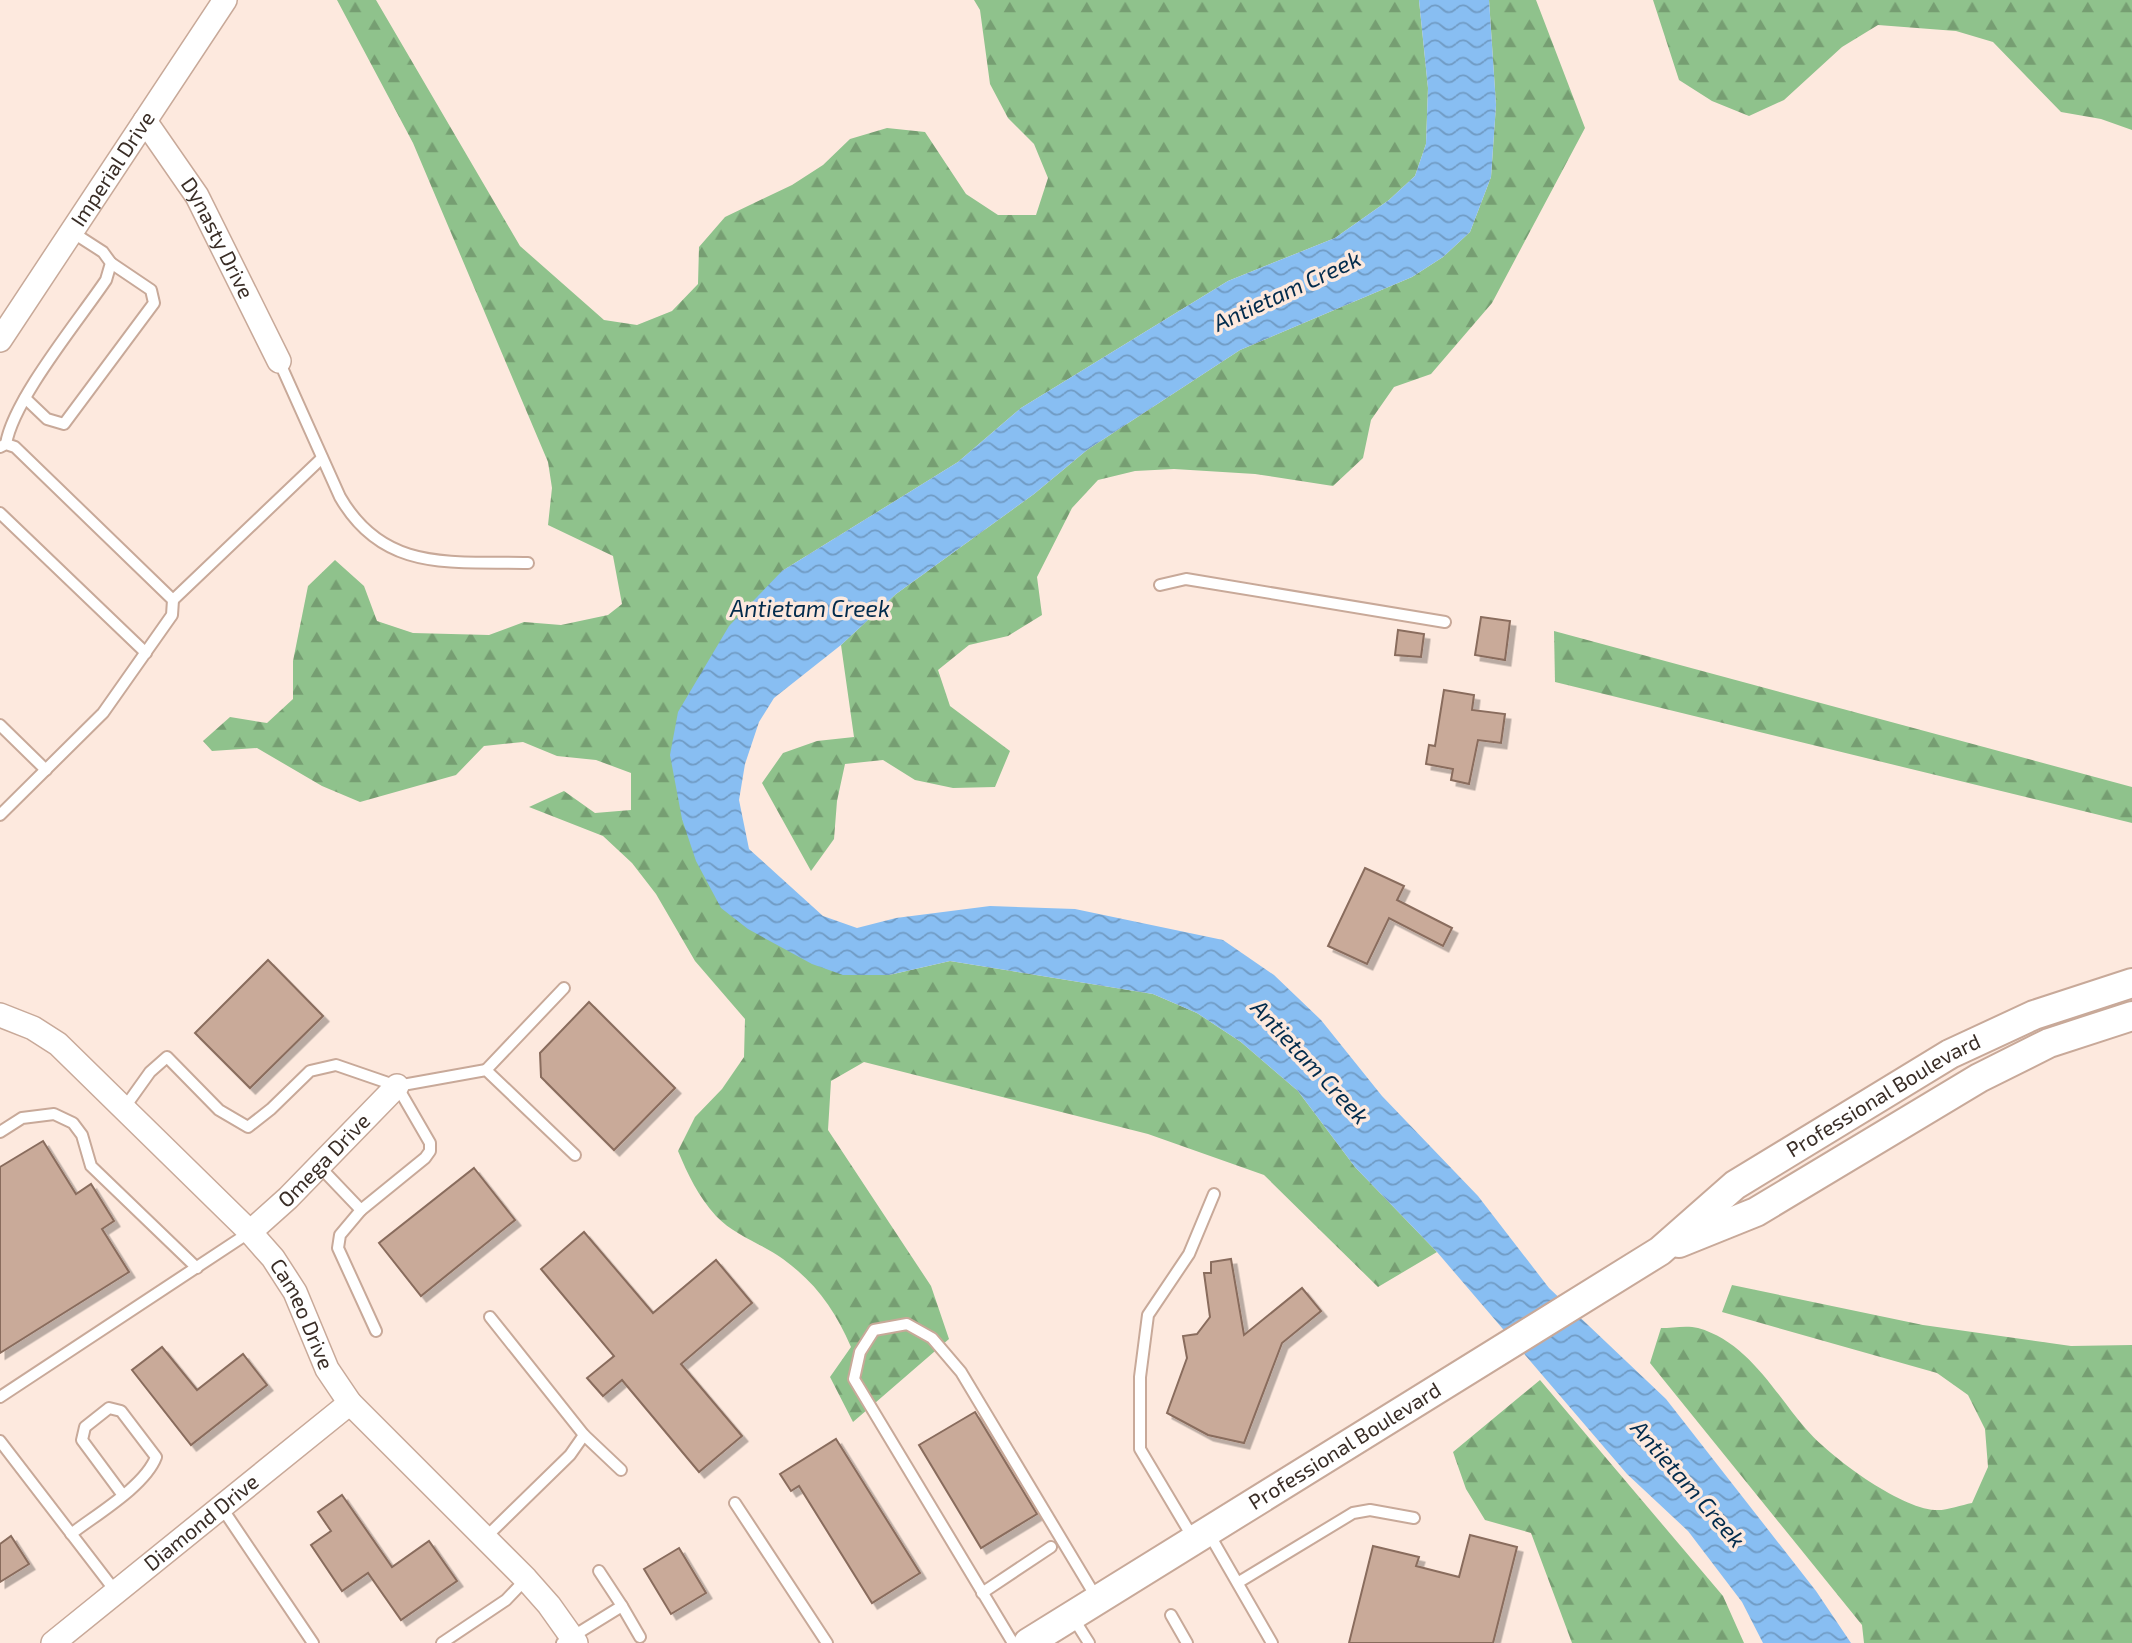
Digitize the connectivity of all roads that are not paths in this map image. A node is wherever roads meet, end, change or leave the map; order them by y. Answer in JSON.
{"nodes":[{"id":1,"x":225,"y":0,"type":"edge"},
{"id":2,"x":145,"y":121,"type":"junction"},
{"id":3,"x":72,"y":232,"type":"junction"},
{"id":4,"x":111,"y":263,"type":"junction"},
{"id":5,"x":0,"y":340,"type":"edge"},
{"id":6,"x":279,"y":361,"type":"joint"},
{"id":7,"x":25,"y":398,"type":"junction"},
{"id":8,"x":3,"y":445,"type":"edge"},
{"id":9,"x":322,"y":458,"type":"junction"},
{"id":10,"x":0,"y":513,"type":"edge"},
{"id":11,"x":528,"y":563,"type":"dead end"},
{"id":12,"x":1160,"y":585,"type":"dead end"},
{"id":13,"x":173,"y":600,"type":"junction"},
{"id":14,"x":1445,"y":622,"type":"dead end"},
{"id":15,"x":146,"y":653,"type":"junction"},
{"id":16,"x":0,"y":725,"type":"edge"},
{"id":17,"x":46,"y":770,"type":"junction"},
{"id":18,"x":1,"y":813,"type":"edge"},
{"id":19,"x":2132,"y":983,"type":"edge"},
{"id":20,"x":564,"y":988,"type":"dead end"},
{"id":21,"x":0,"y":1015,"type":"edge"},
{"id":22,"x":2132,"y":1016,"type":"edge"},
{"id":23,"x":486,"y":1070,"type":"junction"},
{"id":24,"x":397,"y":1086,"type":"junction"},
{"id":25,"x":125,"y":1107,"type":"junction"},
{"id":26,"x":0,"y":1132,"type":"edge"},
{"id":27,"x":575,"y":1155,"type":"dead end"},
{"id":28,"x":319,"y":1166,"type":"junction"},
{"id":29,"x":1214,"y":1194,"type":"dead end"},
{"id":30,"x":361,"y":1210,"type":"junction"},
{"id":31,"x":250,"y":1232,"type":"junction"},
{"id":32,"x":1660,"y":1251,"type":"junction"},
{"id":33,"x":197,"y":1268,"type":"junction"},
{"id":34,"x":490,"y":1317,"type":"dead end"},
{"id":35,"x":376,"y":1331,"type":"dead end"},
{"id":36,"x":0,"y":1397,"type":"edge"},
{"id":37,"x":350,"y":1403,"type":"junction"},
{"id":38,"x":584,"y":1435,"type":"junction"},
{"id":39,"x":0,"y":1441,"type":"edge"},
{"id":40,"x":621,"y":1470,"type":"dead end"},
{"id":41,"x":122,"y":1494,"type":"junction"},
{"id":42,"x":735,"y":1503,"type":"dead end"},
{"id":43,"x":222,"y":1508,"type":"junction"},
{"id":44,"x":1414,"y":1518,"type":"dead end"},
{"id":45,"x":71,"y":1534,"type":"junction"},
{"id":46,"x":1202,"y":1536,"type":"junction"},
{"id":47,"x":485,"y":1538,"type":"junction"},
{"id":48,"x":1052,"y":1547,"type":"dead end"},
{"id":49,"x":599,"y":1571,"type":"dead end"},
{"id":50,"x":526,"y":1579,"type":"junction"},
{"id":51,"x":1239,"y":1582,"type":"junction"},
{"id":52,"x":116,"y":1592,"type":"junction"},
{"id":53,"x":982,"y":1593,"type":"junction"},
{"id":54,"x":1098,"y":1600,"type":"junction"},
{"id":55,"x":622,"y":1606,"type":"junction"},
{"id":56,"x":1171,"y":1615,"type":"dead end"},
{"id":57,"x":1072,"y":1616,"type":"junction"},
{"id":58,"x":640,"y":1637,"type":"dead end"},
{"id":59,"x":570,"y":1641,"type":"edge"},
{"id":60,"x":53,"y":1643,"type":"edge"},
{"id":61,"x":313,"y":1643,"type":"edge"},
{"id":62,"x":442,"y":1643,"type":"edge"},
{"id":63,"x":827,"y":1643,"type":"edge"},
{"id":64,"x":1013,"y":1643,"type":"edge"},
{"id":65,"x":1028,"y":1643,"type":"edge"},
{"id":66,"x":1089,"y":1643,"type":"edge"},
{"id":67,"x":1187,"y":1643,"type":"edge"},
{"id":68,"x":1272,"y":1643,"type":"edge"}],
"edges":[{"from":1,"to":2,"type":"street","name":"Imperial Drive"},
{"from":2,"to":3,"type":"street","name":"Imperial Drive"},
{"from":2,"to":6,"type":"street","name":"Dynasty Drive"},
{"from":3,"to":4,"type":"lane"},
{"from":3,"to":5,"type":"street","name":"Imperial Drive"},
{"from":4,"to":7,"type":"lane"},
{"from":4,"to":7,"type":"lane"},
{"from":6,"to":9,"type":"lane"},
{"from":7,"to":8,"type":"lane"},
{"from":8,"to":13,"type":"lane"},
{"from":9,"to":11,"type":"lane"},
{"from":9,"to":13,"type":"lane"},
{"from":10,"to":15,"type":"lane"},
{"from":12,"to":14,"type":"lane"},
{"from":13,"to":15,"type":"lane"},
{"from":15,"to":17,"type":"lane"},
{"from":16,"to":17,"type":"lane"},
{"from":17,"to":18,"type":"lane"},
{"from":19,"to":32,"type":"street","name":"Professional Boulevard"},
{"from":20,"to":23,"type":"lane"},
{"from":21,"to":25,"type":"street","name":"Cameo Drive"},
{"from":22,"to":32,"type":"street","name":"Professional Boulevard"},
{"from":23,"to":24,"type":"lane"},
{"from":23,"to":27,"type":"lane"},
{"from":24,"to":25,"type":"lane"},
{"from":24,"to":28,"type":"street","name":"Omega Drive"},
{"from":24,"to":30,"type":"lane"},
{"from":25,"to":31,"type":"street","name":"Cameo Drive"},
{"from":26,"to":33,"type":"lane"},
{"from":28,"to":30,"type":"lane"},
{"from":28,"to":31,"type":"street","name":"Omega Drive"},
{"from":29,"to":46,"type":"lane"},
{"from":30,"to":35,"type":"lane"},
{"from":31,"to":33,"type":"lane"},
{"from":31,"to":37,"type":"street","name":"Cameo Drive"},
{"from":32,"to":46,"type":"street","name":"Professional Boulevard"},
{"from":33,"to":36,"type":"lane"},
{"from":34,"to":38,"type":"lane"},
{"from":37,"to":43,"type":"street","name":"Diamond Drive"},
{"from":37,"to":47,"type":"street","name":"Cameo Drive"},
{"from":38,"to":40,"type":"lane"},
{"from":38,"to":47,"type":"lane"},
{"from":39,"to":45,"type":"lane"},
{"from":41,"to":41,"type":"lane"},
{"from":41,"to":45,"type":"lane"},
{"from":42,"to":63,"type":"lane"},
{"from":43,"to":52,"type":"street","name":"Diamond Drive"},
{"from":43,"to":61,"type":"lane"},
{"from":44,"to":51,"type":"lane"},
{"from":45,"to":52,"type":"lane"},
{"from":46,"to":51,"type":"lane"},
{"from":46,"to":54,"type":"street","name":"Professional Boulevard"},
{"from":47,"to":50,"type":"street","name":"Cameo Drive"},
{"from":48,"to":53,"type":"lane"},
{"from":49,"to":55,"type":"lane"},
{"from":50,"to":59,"type":"street","name":"Cameo Drive"},
{"from":50,"to":62,"type":"lane"},
{"from":51,"to":68,"type":"lane"},
{"from":52,"to":60,"type":"street","name":"Diamond Drive"},
{"from":53,"to":54,"type":"lane"},
{"from":53,"to":64,"type":"lane"},
{"from":54,"to":57,"type":"street","name":"Professional Boulevard"},
{"from":55,"to":58,"type":"lane"},
{"from":55,"to":59,"type":"lane"},
{"from":56,"to":67,"type":"lane"},
{"from":57,"to":65,"type":"street","name":"Professional Boulevard"},
{"from":57,"to":66,"type":"lane"}]}
